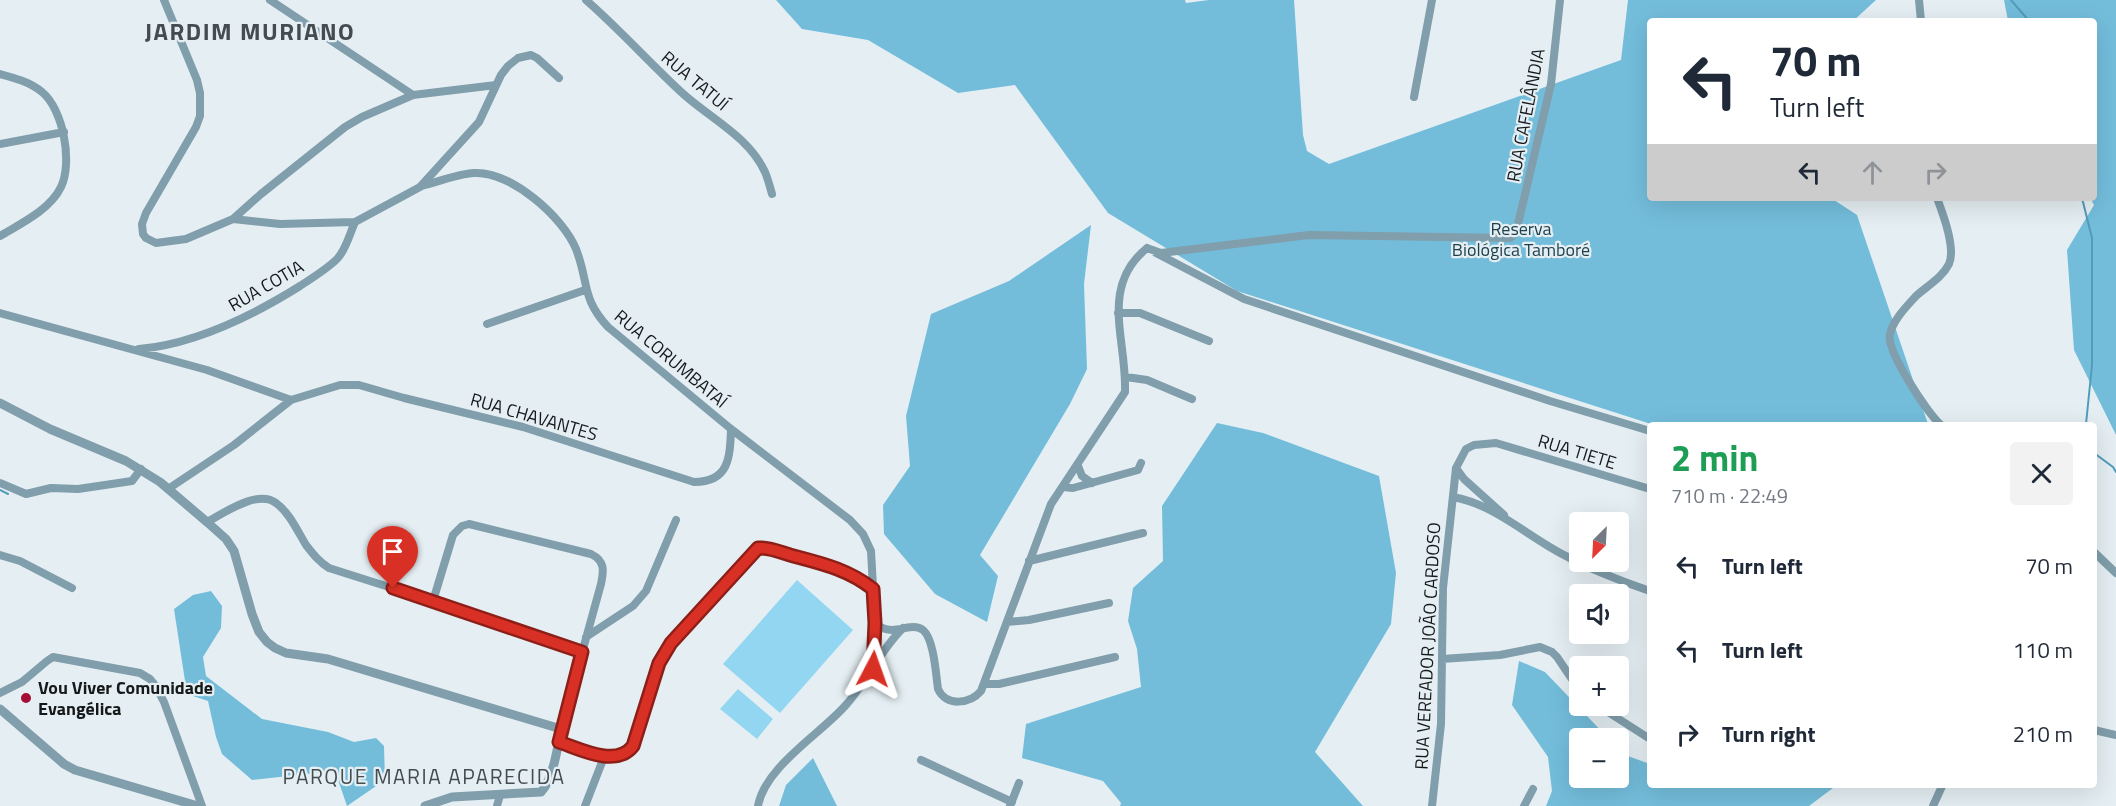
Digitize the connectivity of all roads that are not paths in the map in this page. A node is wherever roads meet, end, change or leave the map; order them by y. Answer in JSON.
{"nodes":[{"id":1,"x":163,"y":0,"type":"edge"},
{"id":2,"x":270,"y":0,"type":"edge"},
{"id":3,"x":586,"y":0,"type":"edge"},
{"id":4,"x":1432,"y":0,"type":"edge"},
{"id":5,"x":1560,"y":0,"type":"edge"},
{"id":6,"x":1919,"y":0,"type":"edge"},
{"id":7,"x":1921,"y":18,"type":"edge"},
{"id":8,"x":0,"y":74,"type":"edge"},
{"id":9,"x":559,"y":78,"type":"dead end"},
{"id":10,"x":496,"y":85,"type":"junction"},
{"id":11,"x":413,"y":95,"type":"junction"},
{"id":12,"x":1414,"y":98,"type":"dead end"},
{"id":13,"x":64,"y":132,"type":"junction"},
{"id":14,"x":0,"y":144,"type":"edge"},
{"id":15,"x":420,"y":186,"type":"junction"},
{"id":16,"x":772,"y":194,"type":"dead end"},
{"id":17,"x":1938,"y":201,"type":"edge"},
{"id":18,"x":233,"y":219,"type":"junction"},
{"id":19,"x":355,"y":222,"type":"junction"},
{"id":20,"x":0,"y":236,"type":"edge"},
{"id":21,"x":1146,"y":248,"type":"junction"},
{"id":22,"x":585,"y":290,"type":"junction"},
{"id":23,"x":0,"y":313,"type":"edge"},
{"id":24,"x":1118,"y":313,"type":"junction"},
{"id":25,"x":487,"y":324,"type":"dead end"},
{"id":26,"x":1209,"y":341,"type":"dead end"},
{"id":27,"x":131,"y":349,"type":"junction"},
{"id":28,"x":1126,"y":377,"type":"junction"},
{"id":29,"x":1192,"y":399,"type":"dead end"},
{"id":30,"x":291,"y":400,"type":"junction"},
{"id":31,"x":0,"y":403,"type":"edge"},
{"id":32,"x":1938,"y":422,"type":"edge"},
{"id":33,"x":731,"y":429,"type":"junction"},
{"id":34,"x":1647,"y":430,"type":"edge"},
{"id":35,"x":1141,"y":463,"type":"dead end"},
{"id":36,"x":1078,"y":466,"type":"junction"},
{"id":37,"x":1456,"y":468,"type":"junction"},
{"id":38,"x":141,"y":469,"type":"junction"},
{"id":39,"x":0,"y":483,"type":"edge"},
{"id":40,"x":1092,"y":483,"type":"junction"},
{"id":41,"x":1063,"y":487,"type":"junction"},
{"id":42,"x":1647,"y":488,"type":"edge"},
{"id":43,"x":168,"y":489,"type":"junction"},
{"id":44,"x":1453,"y":497,"type":"junction"},
{"id":45,"x":676,"y":520,"type":"dead end"},
{"id":46,"x":207,"y":522,"type":"junction"},
{"id":47,"x":1511,"y":522,"type":"junction"},
{"id":48,"x":1143,"y":533,"type":"dead end"},
{"id":49,"x":0,"y":555,"type":"edge"},
{"id":50,"x":2097,"y":555,"type":"edge"},
{"id":51,"x":1029,"y":561,"type":"junction"},
{"id":52,"x":2116,"y":573,"type":"edge"},
{"id":53,"x":72,"y":588,"type":"dead end"},
{"id":54,"x":873,"y":589,"type":"junction"},
{"id":55,"x":1647,"y":590,"type":"edge"},
{"id":56,"x":433,"y":600,"type":"junction"},
{"id":57,"x":1109,"y":603,"type":"dead end"},
{"id":58,"x":1007,"y":622,"type":"junction"},
{"id":59,"x":875,"y":623,"type":"junction"},
{"id":60,"x":903,"y":628,"type":"junction"},
{"id":61,"x":586,"y":637,"type":"junction"},
{"id":62,"x":582,"y":652,"type":"junction"},
{"id":63,"x":1115,"y":657,"type":"dead end"},
{"id":64,"x":1442,"y":659,"type":"junction"},
{"id":65,"x":873,"y":669,"type":"junction"},
{"id":66,"x":1569,"y":675,"type":"edge"},
{"id":67,"x":985,"y":684,"type":"junction"},
{"id":68,"x":0,"y":693,"type":"edge"},
{"id":69,"x":0,"y":710,"type":"edge"},
{"id":70,"x":1614,"y":716,"type":"edge"},
{"id":71,"x":561,"y":729,"type":"junction"},
{"id":72,"x":2097,"y":731,"type":"edge"},
{"id":73,"x":2116,"y":735,"type":"edge"},
{"id":74,"x":1647,"y":737,"type":"edge"},
{"id":75,"x":559,"y":742,"type":"junction"},
{"id":76,"x":604,"y":756,"type":"junction"},
{"id":77,"x":921,"y":759,"type":"dead end"},
{"id":78,"x":1019,"y":783,"type":"dead end"},
{"id":79,"x":1941,"y":788,"type":"edge"},
{"id":80,"x":1533,"y":789,"type":"dead end"},
{"id":81,"x":500,"y":795,"type":"junction"},
{"id":82,"x":1011,"y":804,"type":"edge"},
{"id":83,"x":200,"y":806,"type":"edge"},
{"id":84,"x":425,"y":806,"type":"edge"},
{"id":85,"x":497,"y":806,"type":"edge"},
{"id":86,"x":585,"y":806,"type":"edge"},
{"id":87,"x":758,"y":806,"type":"edge"},
{"id":88,"x":1432,"y":806,"type":"edge"},
{"id":89,"x":1524,"y":806,"type":"edge"},
{"id":90,"x":1934,"y":806,"type":"edge"}],
"edges":[{"from":1,"to":18,"type":"street"},
{"from":2,"to":11,"type":"street"},
{"from":3,"to":16,"type":"street","name":"RUA TATUÍ"},
{"from":4,"to":12,"type":"street"},
{"from":5,"to":21,"type":"street","name":"RUA CAFELÂNDIA"},
{"from":6,"to":7,"type":"street"},
{"from":8,"to":13,"type":"street"},
{"from":9,"to":10,"type":"street"},
{"from":10,"to":11,"type":"street"},
{"from":10,"to":15,"type":"street"},
{"from":11,"to":18,"type":"street"},
{"from":13,"to":14,"type":"street"},
{"from":13,"to":20,"type":"street"},
{"from":15,"to":19,"type":"street"},
{"from":15,"to":22,"type":"street","name":"RUA CORUMBATAÍ"},
{"from":17,"to":32,"type":"street"},
{"from":18,"to":19,"type":"street"},
{"from":19,"to":27,"type":"street","name":"RUA COTIA"},
{"from":21,"to":24,"type":"street"},
{"from":21,"to":34,"type":"street"},
{"from":22,"to":25,"type":"street"},
{"from":22,"to":33,"type":"street","name":"RUA CORUMBATAÍ"},
{"from":23,"to":27,"type":"street"},
{"from":24,"to":26,"type":"street"},
{"from":24,"to":28,"type":"street"},
{"from":27,"to":30,"type":"street"},
{"from":28,"to":29,"type":"street"},
{"from":28,"to":36,"type":"street"},
{"from":30,"to":33,"type":"street","name":"RUA CHAVANTES"},
{"from":30,"to":43,"type":"street","name":"RUA CHAVANTES"},
{"from":31,"to":38,"type":"street"},
{"from":33,"to":54,"type":"street","name":"RUA CORUMBATAÍ"},
{"from":35,"to":40,"type":"street"},
{"from":36,"to":40,"type":"street"},
{"from":36,"to":41,"type":"street"},
{"from":37,"to":42,"type":"street","name":"RUA TIETE"},
{"from":37,"to":44,"type":"street","name":"RUA VEREADOR JOÃO CARDOSO"},
{"from":37,"to":47,"type":"street"},
{"from":38,"to":39,"type":"street"},
{"from":38,"to":43,"type":"street"},
{"from":40,"to":41,"type":"street"},
{"from":41,"to":51,"type":"street"},
{"from":43,"to":46,"type":"street"},
{"from":44,"to":47,"type":"street"},
{"from":44,"to":64,"type":"street","name":"RUA VEREADOR JOÃO CARDOSO"},
{"from":45,"to":61,"type":"street"},
{"from":46,"to":56,"type":"street"},
{"from":46,"to":71,"type":"street"},
{"from":47,"to":55,"type":"street"},
{"from":48,"to":51,"type":"street"},
{"from":49,"to":53,"type":"street"},
{"from":50,"to":52,"type":"street"},
{"from":51,"to":58,"type":"street"},
{"from":54,"to":59,"type":"street","name":"RUA CORUMBATAÍ"},
{"from":54,"to":76,"type":"street"},
{"from":56,"to":61,"type":"street"},
{"from":56,"to":62,"type":"street"},
{"from":57,"to":58,"type":"street"},
{"from":58,"to":67,"type":"street"},
{"from":59,"to":60,"type":"street"},
{"from":59,"to":65,"type":"street","name":"RUA CORUMBATAÍ"},
{"from":60,"to":65,"type":"street"},
{"from":60,"to":67,"type":"street"},
{"from":61,"to":62,"type":"street"},
{"from":62,"to":71,"type":"street"},
{"from":63,"to":67,"type":"street"},
{"from":64,"to":66,"type":"street"},
{"from":64,"to":88,"type":"street","name":"RUA VEREADOR JOÃO CARDOSO"},
{"from":65,"to":87,"type":"street"},
{"from":68,"to":83,"type":"street"},
{"from":69,"to":83,"type":"street"},
{"from":70,"to":74,"type":"street"},
{"from":71,"to":75,"type":"street"},
{"from":72,"to":73,"type":"street"},
{"from":75,"to":76,"type":"street"},
{"from":75,"to":81,"type":"street"},
{"from":76,"to":86,"type":"street"},
{"from":77,"to":82,"type":"street"},
{"from":78,"to":82,"type":"street"},
{"from":79,"to":90,"type":"street"},
{"from":80,"to":89,"type":"street"},
{"from":81,"to":84,"type":"street"},
{"from":81,"to":85,"type":"street"}]}
